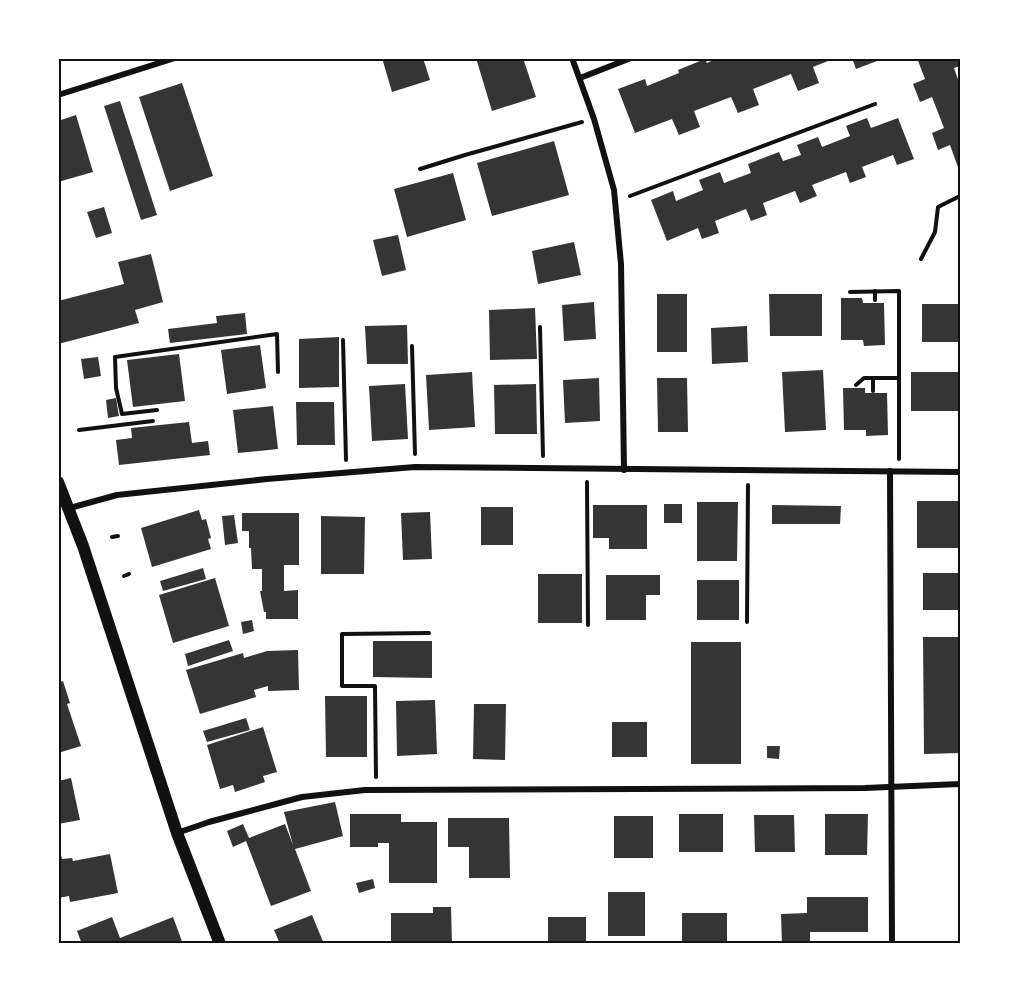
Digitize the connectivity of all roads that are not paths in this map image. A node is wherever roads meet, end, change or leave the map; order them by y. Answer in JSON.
{"nodes":[{"id":1,"x":175,"y":58,"type":"edge"},
{"id":2,"x":572,"y":58,"type":"edge"},
{"id":3,"x":631,"y":58,"type":"edge"},
{"id":4,"x":580,"y":78,"type":"junction"},
{"id":5,"x":58,"y":95,"type":"edge"},
{"id":6,"x":624,"y":470,"type":"junction"},
{"id":7,"x":890,"y":471,"type":"junction"},
{"id":8,"x":960,"y":472,"type":"edge"},
{"id":9,"x":58,"y":482,"type":"edge"},
{"id":10,"x":70,"y":508,"type":"junction"},
{"id":11,"x":960,"y":784,"type":"edge"},
{"id":12,"x":890,"y":787,"type":"junction"},
{"id":13,"x":177,"y":833,"type":"junction"},
{"id":14,"x":220,"y":944,"type":"edge"},
{"id":15,"x":892,"y":944,"type":"edge"}],
"edges":[{"from":1,"to":5,"type":"street"},
{"from":2,"to":4,"type":"street"},
{"from":3,"to":4,"type":"street"},
{"from":4,"to":6,"type":"street"},
{"from":6,"to":7,"type":"street"},
{"from":6,"to":10,"type":"street"},
{"from":7,"to":8,"type":"street"},
{"from":7,"to":12,"type":"street"},
{"from":9,"to":10,"type":"main road"},
{"from":10,"to":13,"type":"main road"},
{"from":11,"to":12,"type":"street"},
{"from":12,"to":13,"type":"street"},
{"from":12,"to":15,"type":"street"},
{"from":13,"to":14,"type":"main road"}]}
